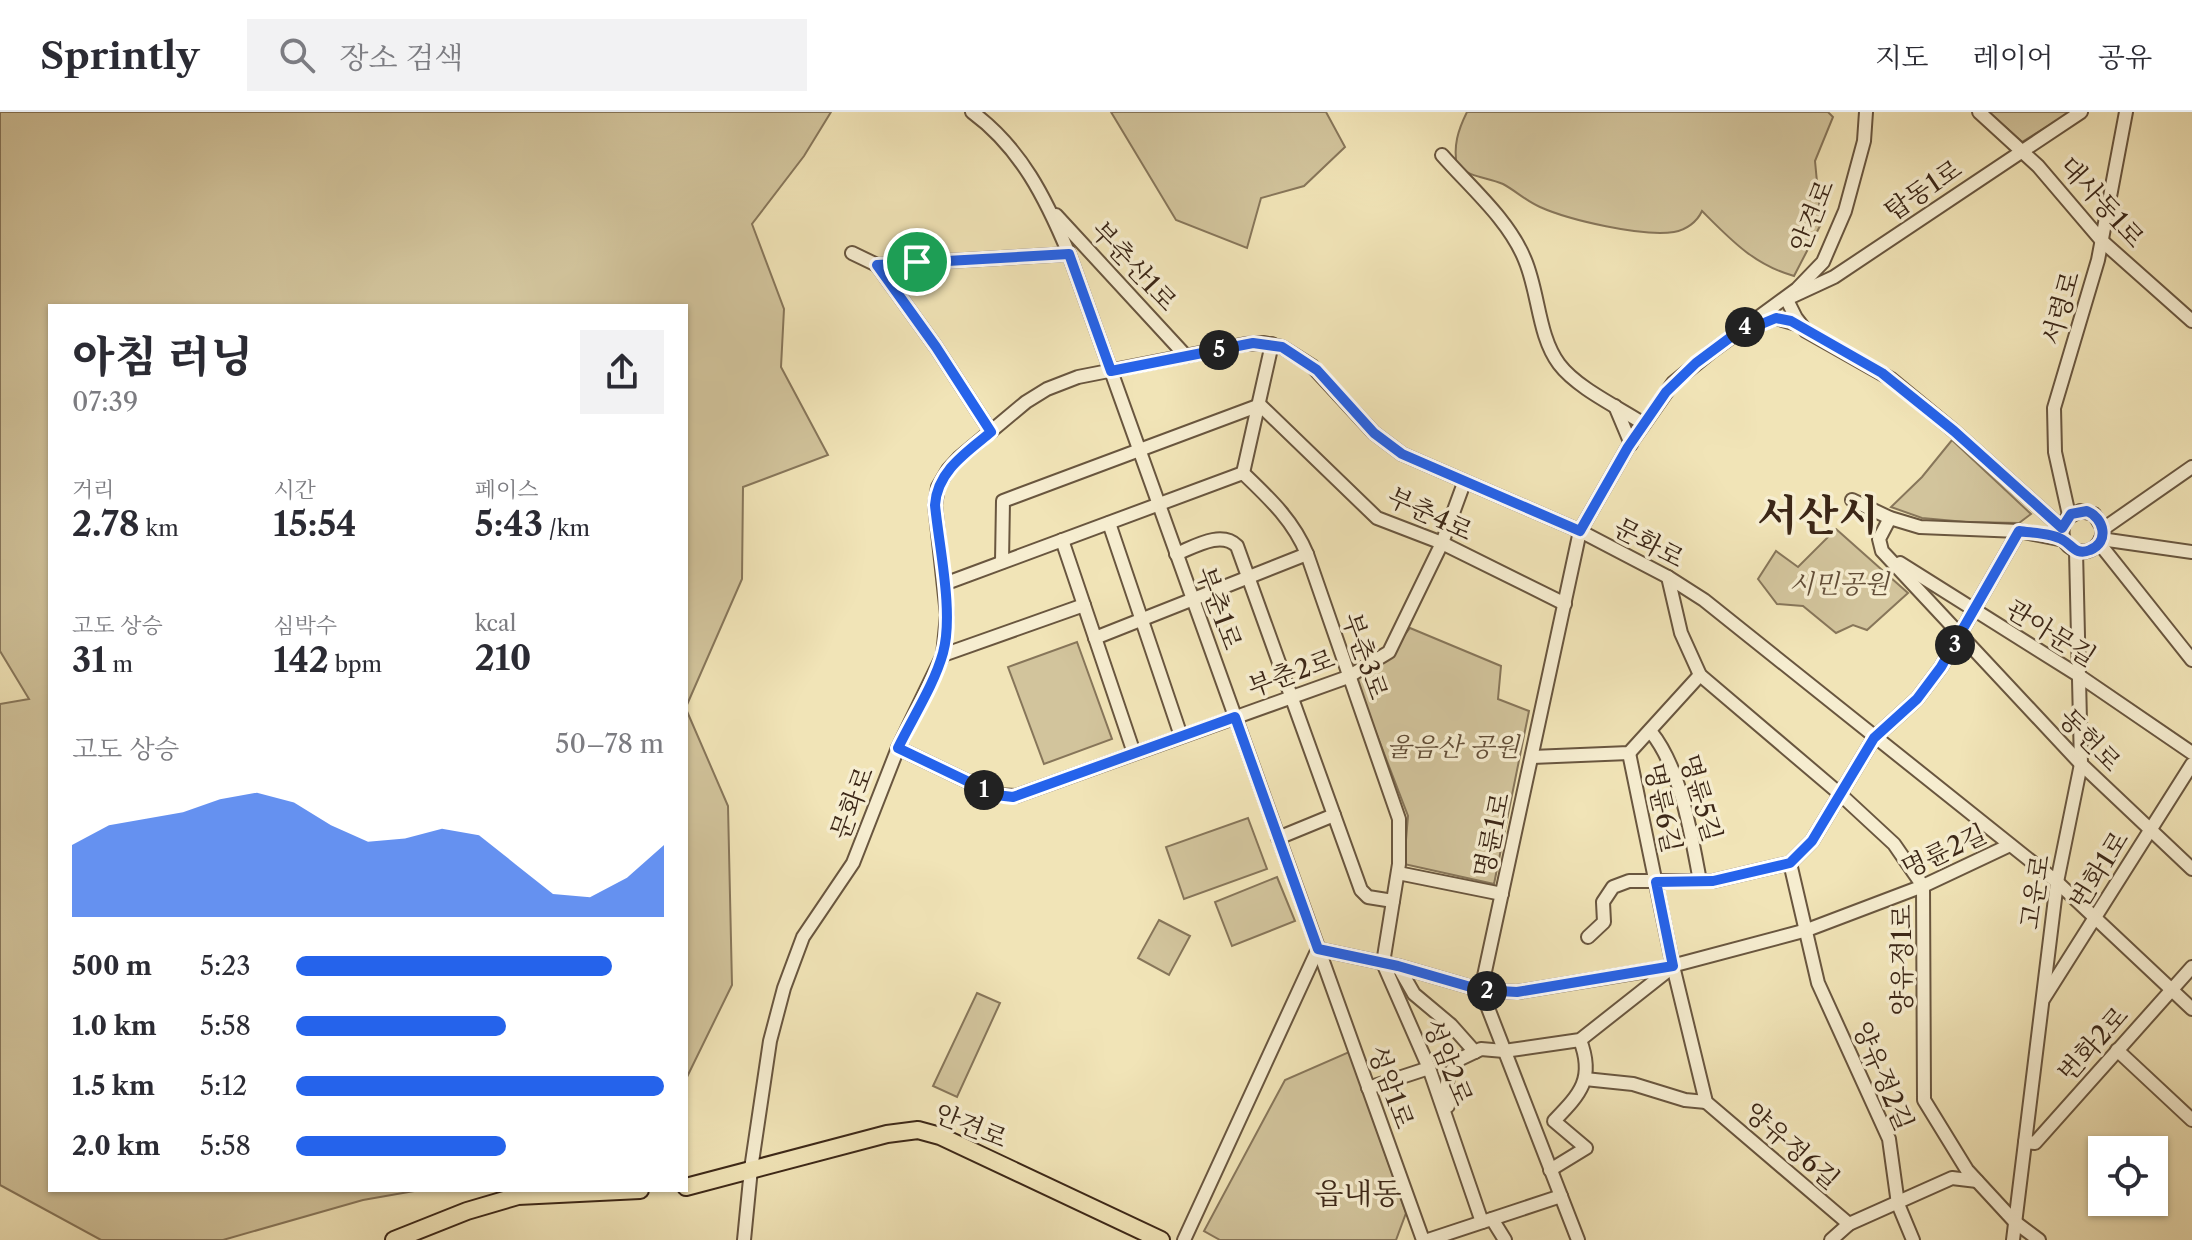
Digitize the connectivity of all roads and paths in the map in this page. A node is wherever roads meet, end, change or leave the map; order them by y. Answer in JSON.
{"nodes":[{"id":1,"x":972,"y":112,"type":"edge"},
{"id":2,"x":1866,"y":112,"type":"edge"},
{"id":3,"x":1979,"y":112,"type":"edge"},
{"id":4,"x":2081,"y":112,"type":"edge"},
{"id":5,"x":2126,"y":112,"type":"edge"},
{"id":6,"x":2022,"y":150,"type":"junction"},
{"id":7,"x":1442,"y":155,"type":"dead end"},
{"id":8,"x":1049,"y":206,"type":"junction"},
{"id":9,"x":2102,"y":241,"type":"junction"},
{"id":10,"x":852,"y":253,"type":"dead end"},
{"id":11,"x":1069,"y":254,"type":"junction"},
{"id":12,"x":877,"y":265,"type":"junction"},
{"id":13,"x":1786,"y":298,"type":"junction"},
{"id":14,"x":2192,"y":321,"type":"edge"},
{"id":15,"x":1747,"y":325,"type":"junction"},
{"id":16,"x":1803,"y":327,"type":"junction"},
{"id":17,"x":1272,"y":344,"type":"junction"},
{"id":18,"x":1186,"y":356,"type":"junction"},
{"id":19,"x":1111,"y":371,"type":"junction"},
{"id":20,"x":1260,"y":405,"type":"junction"},
{"id":21,"x":1615,"y":406,"type":"junction"},
{"id":22,"x":1644,"y":424,"type":"junction"},
{"id":23,"x":991,"y":432,"type":"junction"},
{"id":24,"x":1631,"y":444,"type":"junction"},
{"id":25,"x":1139,"y":450,"type":"junction"},
{"id":26,"x":2192,"y":467,"type":"edge"},
{"id":27,"x":1243,"y":473,"type":"junction"},
{"id":28,"x":1464,"y":483,"type":"junction"},
{"id":29,"x":1852,"y":500,"type":"dead end"},
{"id":30,"x":1158,"y":504,"type":"junction"},
{"id":31,"x":2069,"y":515,"type":"junction"},
{"id":32,"x":1890,"y":518,"type":"junction"},
{"id":33,"x":1109,"y":523,"type":"junction"},
{"id":34,"x":1580,"y":531,"type":"junction"},
{"id":35,"x":2019,"y":531,"type":"junction"},
{"id":36,"x":2063,"y":534,"type":"junction"},
{"id":37,"x":2101,"y":537,"type":"junction"},
{"id":38,"x":1062,"y":540,"type":"junction"},
{"id":39,"x":1442,"y":543,"type":"junction"},
{"id":40,"x":2076,"y":551,"type":"junction"},
{"id":41,"x":2192,"y":552,"type":"edge"},
{"id":42,"x":1176,"y":554,"type":"junction"},
{"id":43,"x":1307,"y":554,"type":"junction"},
{"id":44,"x":1885,"y":554,"type":"junction"},
{"id":45,"x":1002,"y":562,"type":"junction"},
{"id":46,"x":1249,"y":577,"type":"junction"},
{"id":47,"x":1668,"y":577,"type":"junction"},
{"id":48,"x":944,"y":584,"type":"junction"},
{"id":49,"x":1192,"y":599,"type":"junction"},
{"id":50,"x":1565,"y":604,"type":"junction"},
{"id":51,"x":1084,"y":605,"type":"junction"},
{"id":52,"x":1974,"y":611,"type":"junction"},
{"id":53,"x":1142,"y":619,"type":"junction"},
{"id":54,"x":1961,"y":636,"type":"junction"},
{"id":55,"x":1095,"y":638,"type":"junction"},
{"id":56,"x":943,"y":655,"type":"junction"},
{"id":57,"x":2192,"y":660,"type":"edge"},
{"id":58,"x":1700,"y":675,"type":"junction"},
{"id":59,"x":2078,"y":675,"type":"junction"},
{"id":60,"x":1348,"y":677,"type":"junction"},
{"id":61,"x":1292,"y":697,"type":"junction"},
{"id":62,"x":1235,"y":717,"type":"junction"},
{"id":63,"x":1651,"y":732,"type":"junction"},
{"id":64,"x":1181,"y":736,"type":"junction"},
{"id":65,"x":1874,"y":738,"type":"junction"},
{"id":66,"x":898,"y":748,"type":"junction"},
{"id":67,"x":1134,"y":753,"type":"junction"},
{"id":68,"x":1629,"y":753,"type":"junction"},
{"id":69,"x":2192,"y":753,"type":"edge"},
{"id":70,"x":1532,"y":757,"type":"junction"},
{"id":71,"x":2081,"y":764,"type":"junction"},
{"id":72,"x":2192,"y":764,"type":"edge"},
{"id":73,"x":1840,"y":794,"type":"junction"},
{"id":74,"x":1334,"y":815,"type":"junction"},
{"id":75,"x":2150,"y":830,"type":"junction"},
{"id":76,"x":1278,"y":838,"type":"junction"},
{"id":77,"x":2010,"y":845,"type":"junction"},
{"id":78,"x":1790,"y":863,"type":"junction"},
{"id":79,"x":2192,"y":869,"type":"edge"},
{"id":80,"x":1398,"y":873,"type":"junction"},
{"id":81,"x":1700,"y":881,"type":"junction"},
{"id":82,"x":1656,"y":882,"type":"junction"},
{"id":83,"x":2057,"y":882,"type":"junction"},
{"id":84,"x":1923,"y":886,"type":"junction"},
{"id":85,"x":1502,"y":894,"type":"junction"},
{"id":86,"x":1393,"y":901,"type":"junction"},
{"id":87,"x":2095,"y":918,"type":"junction"},
{"id":88,"x":1807,"y":930,"type":"junction"},
{"id":89,"x":1588,"y":937,"type":"dead end"},
{"id":90,"x":1318,"y":949,"type":"junction"},
{"id":91,"x":1383,"y":963,"type":"junction"},
{"id":92,"x":1398,"y":966,"type":"junction"},
{"id":93,"x":1673,"y":966,"type":"junction"},
{"id":94,"x":2192,"y":967,"type":"edge"},
{"id":95,"x":1481,"y":990,"type":"junction"},
{"id":96,"x":2171,"y":990,"type":"junction"},
{"id":97,"x":2043,"y":1001,"type":"junction"},
{"id":98,"x":2192,"y":1009,"type":"edge"},
{"id":99,"x":1580,"y":1040,"type":"junction"},
{"id":100,"x":2117,"y":1050,"type":"junction"},
{"id":101,"x":1504,"y":1051,"type":"junction"},
{"id":102,"x":1475,"y":1052,"type":"junction"},
{"id":103,"x":1429,"y":1068,"type":"junction"},
{"id":104,"x":1585,"y":1079,"type":"junction"},
{"id":105,"x":1368,"y":1088,"type":"junction"},
{"id":106,"x":1706,"y":1102,"type":"junction"},
{"id":107,"x":2192,"y":1120,"type":"edge"},
{"id":108,"x":1453,"y":1133,"type":"junction"},
{"id":109,"x":2030,"y":1143,"type":"junction"},
{"id":110,"x":751,"y":1169,"type":"junction"},
{"id":111,"x":1550,"y":1170,"type":"junction"},
{"id":112,"x":1977,"y":1181,"type":"junction"},
{"id":113,"x":688,"y":1186,"type":"edge"},
{"id":114,"x":599,"y":1192,"type":"edge"},
{"id":115,"x":1561,"y":1196,"type":"junction"},
{"id":116,"x":1898,"y":1204,"type":"junction"},
{"id":117,"x":1487,"y":1221,"type":"junction"},
{"id":118,"x":2015,"y":1222,"type":"junction"},
{"id":119,"x":1849,"y":1224,"type":"junction"},
{"id":120,"x":394,"y":1240,"type":"edge"},
{"id":121,"x":744,"y":1240,"type":"edge"},
{"id":122,"x":1161,"y":1240,"type":"edge"},
{"id":123,"x":1184,"y":1240,"type":"edge"},
{"id":124,"x":1426,"y":1240,"type":"edge"},
{"id":125,"x":1505,"y":1240,"type":"edge"},
{"id":126,"x":1578,"y":1240,"type":"edge"},
{"id":127,"x":1831,"y":1240,"type":"edge"},
{"id":128,"x":1913,"y":1240,"type":"edge"},
{"id":129,"x":2013,"y":1240,"type":"edge"},
{"id":130,"x":2039,"y":1240,"type":"edge"}],
"edges":[{"from":1,"to":8,"type":"street","name":"부춘산1로"},
{"from":2,"to":13,"type":"street","name":"안견로"},
{"from":3,"to":6,"type":"street","name":"대사동1로"},
{"from":4,"to":6,"type":"street","name":"탑동1로"},
{"from":5,"to":9,"type":"street","name":"서령로"},
{"from":6,"to":9,"type":"street","name":"대사동1로"},
{"from":6,"to":13,"type":"street","name":"탑동1로"},
{"from":7,"to":21,"type":"street"},
{"from":8,"to":11,"type":"street","name":"부춘산1로"},
{"from":8,"to":18,"type":"street","name":"부춘산1로"},
{"from":9,"to":14,"type":"street","name":"대사동1로"},
{"from":9,"to":31,"type":"street","name":"서령로"},
{"from":10,"to":12,"type":"street","name":"부춘산1로"},
{"from":11,"to":12,"type":"street","name":"부춘산1로"},
{"from":11,"to":19,"type":"street","name":"부춘산1로"},
{"from":12,"to":23,"type":"street"},
{"from":13,"to":15,"type":"street","name":"안견로"},
{"from":13,"to":16,"type":"street"},
{"from":15,"to":16,"type":"street"},
{"from":15,"to":22,"type":"street","name":"안견로"},
{"from":16,"to":36,"type":"street"},
{"from":17,"to":18,"type":"street","name":"문화로"},
{"from":17,"to":20,"type":"street"},
{"from":17,"to":28,"type":"street","name":"문화로"},
{"from":18,"to":19,"type":"street","name":"문화로"},
{"from":19,"to":23,"type":"street","name":"문화로"},
{"from":19,"to":25,"type":"street","name":"부춘1로"},
{"from":20,"to":25,"type":"street"},
{"from":20,"to":27,"type":"street"},
{"from":20,"to":39,"type":"street","name":"부춘4로"},
{"from":21,"to":22,"type":"street"},
{"from":21,"to":24,"type":"street"},
{"from":22,"to":24,"type":"street","name":"안견로"},
{"from":23,"to":48,"type":"street","name":"문화로"},
{"from":24,"to":34,"type":"street","name":"안견로"},
{"from":25,"to":30,"type":"street","name":"부춘1로"},
{"from":25,"to":45,"type":"street"},
{"from":26,"to":37,"type":"street"},
{"from":27,"to":30,"type":"street"},
{"from":27,"to":43,"type":"street","name":"부춘3로"},
{"from":28,"to":34,"type":"street","name":"문화로"},
{"from":28,"to":39,"type":"street","name":"부춘2로"},
{"from":29,"to":32,"type":"street"},
{"from":30,"to":33,"type":"street"},
{"from":30,"to":42,"type":"street","name":"부춘1로"},
{"from":31,"to":36,"type":"street"},
{"from":31,"to":37,"type":"street"},
{"from":32,"to":35,"type":"street"},
{"from":32,"to":44,"type":"street"},
{"from":33,"to":38,"type":"street"},
{"from":33,"to":53,"type":"street"},
{"from":34,"to":47,"type":"street","name":"문화로"},
{"from":34,"to":50,"type":"street","name":"명륜1로"},
{"from":35,"to":36,"type":"street"},
{"from":35,"to":52,"type":"street"},
{"from":36,"to":40,"type":"street"},
{"from":37,"to":40,"type":"street"},
{"from":37,"to":41,"type":"street"},
{"from":37,"to":57,"type":"street"},
{"from":38,"to":45,"type":"street"},
{"from":38,"to":51,"type":"street"},
{"from":39,"to":50,"type":"street","name":"부춘4로"},
{"from":39,"to":60,"type":"street","name":"부춘2로"},
{"from":40,"to":59,"type":"street","name":"고운로"},
{"from":42,"to":46,"type":"street"},
{"from":42,"to":49,"type":"street","name":"부춘1로"},
{"from":43,"to":46,"type":"street"},
{"from":43,"to":60,"type":"street","name":"부춘3로"},
{"from":44,"to":52,"type":"street","name":"관아문길"},
{"from":44,"to":54,"type":"street"},
{"from":45,"to":48,"type":"street"},
{"from":46,"to":49,"type":"street"},
{"from":46,"to":61,"type":"street"},
{"from":47,"to":58,"type":"street","name":"양유정1로"},
{"from":47,"to":65,"type":"street","name":"문화로"},
{"from":48,"to":56,"type":"street","name":"문화로"},
{"from":49,"to":53,"type":"street"},
{"from":49,"to":62,"type":"street","name":"부춘1로"},
{"from":50,"to":70,"type":"street","name":"명륜1로"},
{"from":51,"to":55,"type":"street"},
{"from":51,"to":56,"type":"street"},
{"from":52,"to":54,"type":"street"},
{"from":52,"to":59,"type":"street","name":"관아문길"},
{"from":53,"to":55,"type":"street"},
{"from":53,"to":64,"type":"street"},
{"from":54,"to":65,"type":"street"},
{"from":54,"to":71,"type":"street","name":"동헌로"},
{"from":55,"to":67,"type":"street"},
{"from":56,"to":66,"type":"street","name":"문화로"},
{"from":58,"to":63,"type":"street"},
{"from":58,"to":73,"type":"street","name":"양유정1로"},
{"from":59,"to":69,"type":"street","name":"관아문길"},
{"from":59,"to":71,"type":"street","name":"고운로"},
{"from":60,"to":61,"type":"street","name":"부춘2로"},
{"from":60,"to":80,"type":"street","name":"부춘3로"},
{"from":61,"to":62,"type":"street","name":"부춘2로"},
{"from":61,"to":74,"type":"street"},
{"from":62,"to":64,"type":"street","name":"부춘2로"},
{"from":62,"to":76,"type":"street","name":"부춘1로"},
{"from":63,"to":68,"type":"street"},
{"from":63,"to":81,"type":"street","name":"명륜5길"},
{"from":64,"to":67,"type":"street","name":"부춘2로"},
{"from":65,"to":73,"type":"street"},
{"from":65,"to":77,"type":"street","name":"문화로"},
{"from":66,"to":67,"type":"street","name":"부춘2로"},
{"from":66,"to":110,"type":"street","name":"문화로"},
{"from":68,"to":70,"type":"street"},
{"from":68,"to":82,"type":"street","name":"명륜6길"},
{"from":70,"to":85,"type":"street","name":"명륜1로"},
{"from":71,"to":75,"type":"street","name":"동헌로"},
{"from":71,"to":83,"type":"street","name":"고운로"},
{"from":72,"to":75,"type":"street","name":"번화1로"},
{"from":73,"to":78,"type":"street"},
{"from":73,"to":84,"type":"street","name":"양유정1로"},
{"from":74,"to":76,"type":"street"},
{"from":74,"to":86,"type":"street"},
{"from":75,"to":79,"type":"street","name":"동헌로"},
{"from":75,"to":87,"type":"street","name":"번화1로"},
{"from":76,"to":90,"type":"street","name":"부춘1로"},
{"from":77,"to":83,"type":"street","name":"문화로"},
{"from":77,"to":84,"type":"street","name":"명륜2길"},
{"from":78,"to":81,"type":"street"},
{"from":78,"to":88,"type":"street"},
{"from":80,"to":85,"type":"street"},
{"from":80,"to":86,"type":"street","name":"부춘3로"},
{"from":81,"to":82,"type":"street"},
{"from":82,"to":89,"type":"street"},
{"from":82,"to":93,"type":"street","name":"명륜6길"},
{"from":83,"to":87,"type":"street","name":"문화로"},
{"from":83,"to":97,"type":"street","name":"고운로"},
{"from":84,"to":88,"type":"street","name":"명륜2길"},
{"from":84,"to":112,"type":"street","name":"양유정1로"},
{"from":85,"to":95,"type":"street","name":"명륜1로"},
{"from":86,"to":91,"type":"street","name":"부춘3로"},
{"from":87,"to":96,"type":"street","name":"문화로"},
{"from":87,"to":97,"type":"street","name":"번화1로"},
{"from":88,"to":93,"type":"street","name":"명륜2길"},
{"from":88,"to":116,"type":"street","name":"양유정2길"},
{"from":90,"to":91,"type":"street"},
{"from":90,"to":105,"type":"street","name":"성암1로"},
{"from":90,"to":123,"type":"street"},
{"from":91,"to":92,"type":"street"},
{"from":91,"to":103,"type":"street","name":"성암2로"},
{"from":92,"to":95,"type":"street"},
{"from":92,"to":102,"type":"street"},
{"from":93,"to":95,"type":"street","name":"명륜2길"},
{"from":93,"to":99,"type":"street","name":"명륜2길"},
{"from":93,"to":106,"type":"street","name":"양유정6길"},
{"from":94,"to":96,"type":"street","name":"번화2로"},
{"from":95,"to":101,"type":"street"},
{"from":96,"to":98,"type":"street","name":"문화로"},
{"from":96,"to":100,"type":"street","name":"번화2로"},
{"from":97,"to":109,"type":"street","name":"고운로"},
{"from":99,"to":101,"type":"street"},
{"from":99,"to":104,"type":"street"},
{"from":100,"to":107,"type":"street"},
{"from":100,"to":109,"type":"street","name":"번화2로"},
{"from":101,"to":102,"type":"street"},
{"from":101,"to":111,"type":"street"},
{"from":102,"to":108,"type":"street","name":"성암2로"},
{"from":103,"to":105,"type":"street"},
{"from":103,"to":108,"type":"street","name":"성암2로"},
{"from":104,"to":106,"type":"street","name":"양유정6길"},
{"from":104,"to":111,"type":"street"},
{"from":105,"to":124,"type":"street","name":"성암1로"},
{"from":106,"to":119,"type":"street","name":"양유정6길"},
{"from":108,"to":117,"type":"street","name":"성암2로"},
{"from":109,"to":118,"type":"street","name":"고운로"},
{"from":110,"to":113,"type":"main road","name":"안견로"},
{"from":110,"to":121,"type":"street"},
{"from":110,"to":122,"type":"main road","name":"안견로"},
{"from":111,"to":115,"type":"street"},
{"from":112,"to":116,"type":"street"},
{"from":112,"to":118,"type":"street","name":"양유정1로"},
{"from":114,"to":120,"type":"main road"},
{"from":115,"to":117,"type":"street"},
{"from":115,"to":126,"type":"street"},
{"from":116,"to":119,"type":"street"},
{"from":116,"to":128,"type":"street","name":"양유정2길"},
{"from":117,"to":124,"type":"street","name":"성암1로"},
{"from":117,"to":125,"type":"street","name":"성암2로"},
{"from":118,"to":129,"type":"street","name":"고운로"},
{"from":118,"to":130,"type":"street","name":"양유정1로"},
{"from":119,"to":127,"type":"street"}]}
